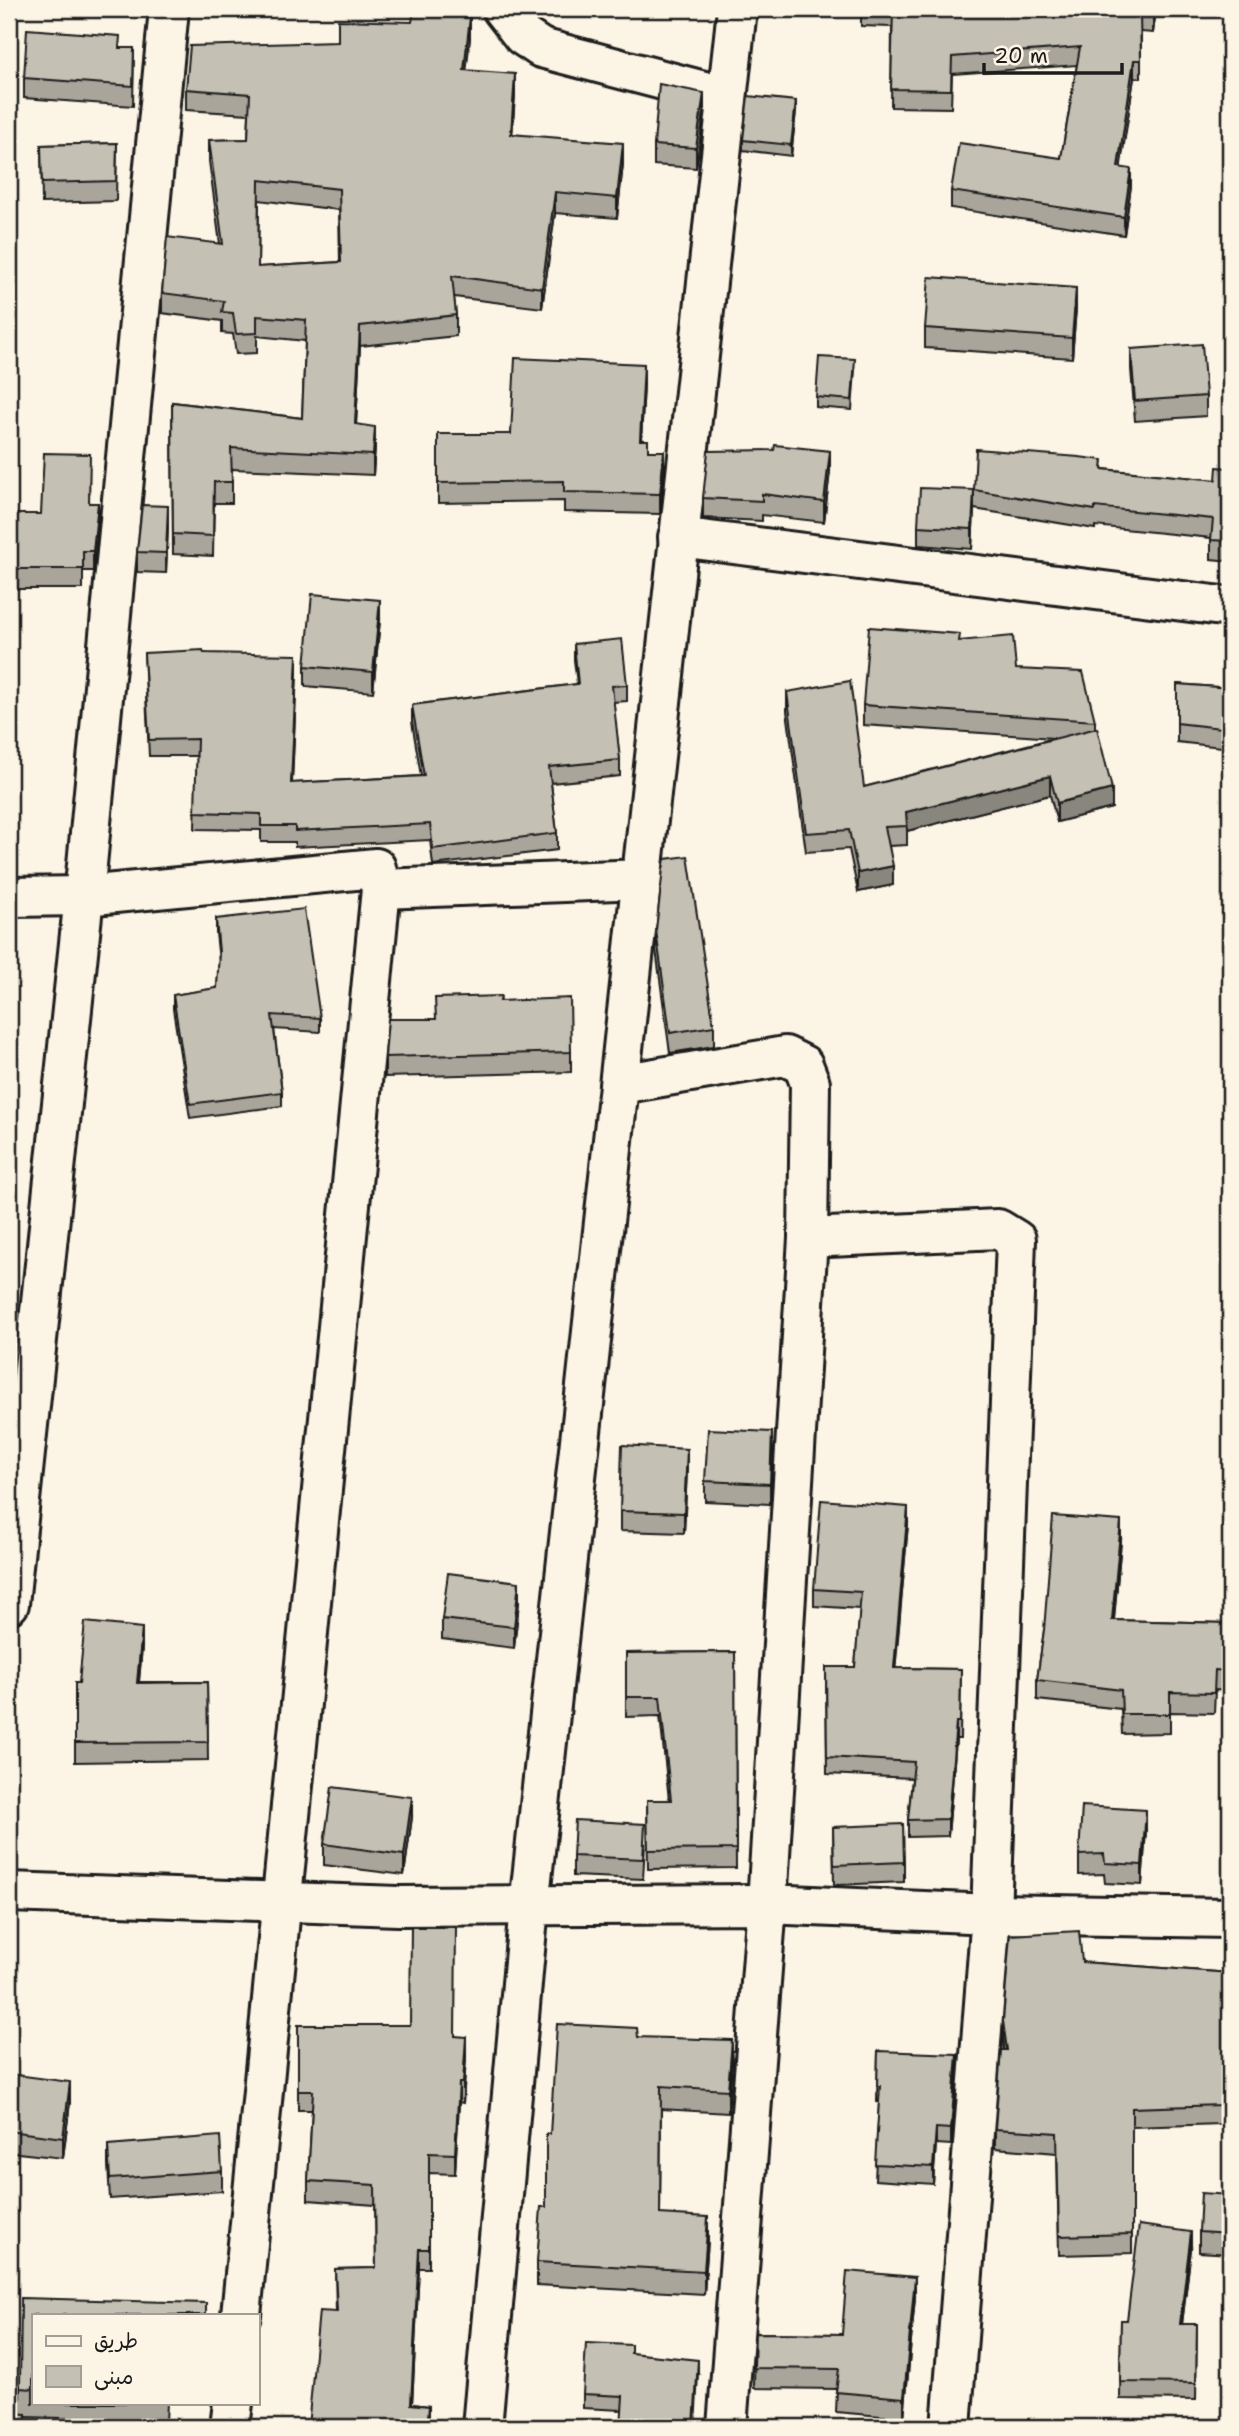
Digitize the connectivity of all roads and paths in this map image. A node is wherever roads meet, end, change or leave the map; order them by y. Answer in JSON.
{"nodes":[{"id":1,"x":169,"y":9,"type":"edge"},
{"id":2,"x":502,"y":9,"type":"edge"},
{"id":3,"x":737,"y":9,"type":"edge"},
{"id":4,"x":727,"y":97,"type":"junction"},
{"id":5,"x":678,"y":537,"type":"junction"},
{"id":6,"x":1230,"y":607,"type":"edge"},
{"id":7,"x":643,"y":879,"type":"junction"},
{"id":8,"x":381,"y":889,"type":"junction"},
{"id":9,"x":9,"y":897,"type":"edge"},
{"id":10,"x":85,"y":897,"type":"junction"},
{"id":11,"x":621,"y":1084,"type":"junction"},
{"id":12,"x":808,"y":1238,"type":"junction"},
{"id":13,"x":9,"y":1604,"type":"edge"},
{"id":14,"x":9,"y":1892,"type":"edge"},
{"id":15,"x":281,"y":1901,"type":"junction"},
{"id":16,"x":767,"y":1904,"type":"junction"},
{"id":17,"x":528,"y":1906,"type":"junction"},
{"id":18,"x":991,"y":1914,"type":"junction"},
{"id":19,"x":1230,"y":1918,"type":"edge"},
{"id":20,"x":241,"y":2314,"type":"edge"},
{"id":21,"x":233,"y":2404,"type":"edge"},
{"id":22,"x":230,"y":2427,"type":"edge"},
{"id":23,"x":482,"y":2427,"type":"edge"},
{"id":24,"x":727,"y":2427,"type":"edge"},
{"id":25,"x":951,"y":2427,"type":"edge"}],
"edges":[{"from":1,"to":10,"type":"street"},
{"from":2,"to":4,"type":"street"},
{"from":3,"to":4,"type":"street"},
{"from":4,"to":5,"type":"street"},
{"from":5,"to":6,"type":"street"},
{"from":5,"to":7,"type":"street"},
{"from":7,"to":8,"type":"street"},
{"from":7,"to":11,"type":"street"},
{"from":8,"to":10,"type":"street"},
{"from":8,"to":15,"type":"street"},
{"from":9,"to":10,"type":"street"},
{"from":10,"to":13,"type":"street"},
{"from":11,"to":12,"type":"street"},
{"from":11,"to":17,"type":"street"},
{"from":12,"to":16,"type":"street"},
{"from":12,"to":18,"type":"street"},
{"from":14,"to":15,"type":"street"},
{"from":15,"to":17,"type":"street"},
{"from":15,"to":20,"type":"street"},
{"from":16,"to":17,"type":"street"},
{"from":16,"to":18,"type":"street"},
{"from":16,"to":24,"type":"street"},
{"from":17,"to":23,"type":"street"},
{"from":18,"to":19,"type":"street"},
{"from":18,"to":25,"type":"street"},
{"from":21,"to":22,"type":"street"}]}
